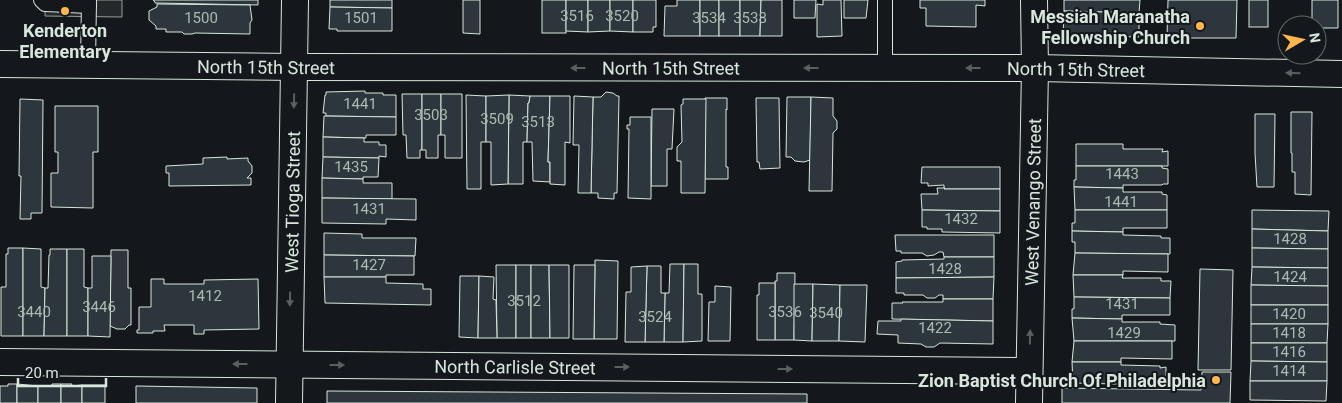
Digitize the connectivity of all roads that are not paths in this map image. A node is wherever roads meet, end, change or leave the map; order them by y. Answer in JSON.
{"nodes":[{"id":1,"x":41,"y":0,"type":"edge"},
{"id":2,"x":295,"y":0,"type":"edge"},
{"id":3,"x":885,"y":0,"type":"edge"},
{"id":4,"x":1034,"y":0,"type":"edge"},
{"id":5,"x":89,"y":3,"type":"edge"},
{"id":6,"x":0,"y":64,"type":"edge"},
{"id":7,"x":88,"y":65,"type":"junction"},
{"id":8,"x":295,"y":67,"type":"junction"},
{"id":9,"x":885,"y":68,"type":"junction"},
{"id":10,"x":1035,"y":68,"type":"junction"},
{"id":11,"x":1342,"y":74,"type":"edge"},
{"id":12,"x":0,"y":362,"type":"edge"},
{"id":13,"x":289,"y":364,"type":"junction"},
{"id":14,"x":1029,"y":370,"type":"junction"},
{"id":15,"x":288,"y":403,"type":"edge"},
{"id":16,"x":1029,"y":403,"type":"edge"}],
"edges":[{"from":1,"to":5,"type":"lane"},
{"from":2,"to":8,"type":"street","name":"West Tioga Street"},
{"from":3,"to":9,"type":"lane"},
{"from":4,"to":10,"type":"street","name":"West Venango Street"},
{"from":5,"to":7,"type":"lane"},
{"from":6,"to":7,"type":"street","name":"North 15th Street"},
{"from":7,"to":8,"type":"street","name":"North 15th Street"},
{"from":9,"to":8,"type":"street","name":"North 15th Street","one_way":true},
{"from":8,"to":13,"type":"street","name":"West Tioga Street","one_way":true},
{"from":10,"to":9,"type":"street","name":"North 15th Street","one_way":true},
{"from":11,"to":10,"type":"street","name":"North 15th Street","one_way":true},
{"from":14,"to":10,"type":"street","name":"West Venango Street","one_way":true},
{"from":13,"to":12,"type":"street","name":"North Carlisle Street","one_way":true},
{"from":13,"to":14,"type":"street","name":"North Carlisle Street","one_way":true},
{"from":13,"to":15,"type":"street","name":"West Tioga Street"},
{"from":14,"to":16,"type":"street","name":"West Venango Street"}]}
